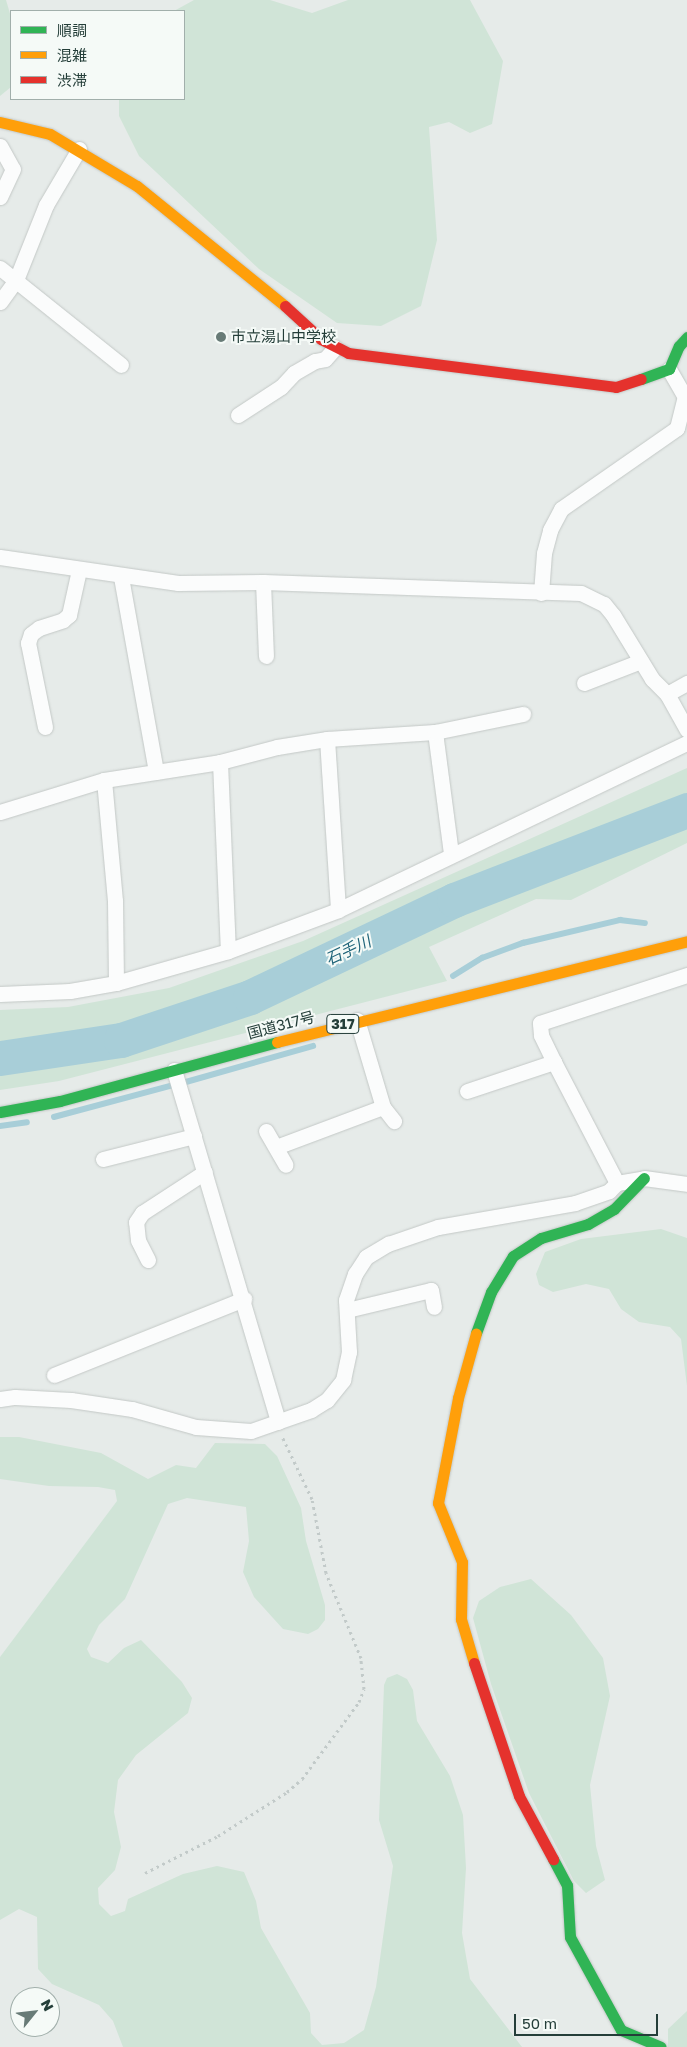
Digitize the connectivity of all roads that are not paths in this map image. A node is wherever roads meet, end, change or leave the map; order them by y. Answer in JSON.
{"nodes":[{"id":1,"x":0,"y":122,"type":"edge"},
{"id":2,"x":0,"y":146,"type":"edge"},
{"id":3,"x":79,"y":149,"type":"junction"},
{"id":4,"x":0,"y":197,"type":"edge"},
{"id":5,"x":0,"y":268,"type":"edge"},
{"id":6,"x":16,"y":280,"type":"junction"},
{"id":7,"x":0,"y":302,"type":"edge"},
{"id":8,"x":687,"y":337,"type":"edge"},
{"id":9,"x":335,"y":348,"type":"junction"},
{"id":10,"x":121,"y":365,"type":"dead end"},
{"id":11,"x":669,"y":369,"type":"junction"},
{"id":12,"x":238,"y":415,"type":"dead end"},
{"id":13,"x":0,"y":557,"type":"edge"},
{"id":14,"x":79,"y":570,"type":"junction"},
{"id":15,"x":121,"y":577,"type":"junction"},
{"id":16,"x":263,"y":582,"type":"junction"},
{"id":17,"x":541,"y":593,"type":"junction"},
{"id":18,"x":266,"y":656,"type":"dead end"},
{"id":19,"x":641,"y":661,"type":"junction"},
{"id":20,"x":584,"y":683,"type":"dead end"},
{"id":21,"x":687,"y":683,"type":"edge"},
{"id":22,"x":668,"y":694,"type":"junction"},
{"id":23,"x":523,"y":714,"type":"dead end"},
{"id":24,"x":45,"y":727,"type":"dead end"},
{"id":25,"x":687,"y":730,"type":"edge"},
{"id":26,"x":435,"y":732,"type":"junction"},
{"id":27,"x":327,"y":739,"type":"junction"},
{"id":28,"x":687,"y":744,"type":"edge"},
{"id":29,"x":220,"y":762,"type":"junction"},
{"id":30,"x":156,"y":772,"type":"junction"},
{"id":31,"x":104,"y":780,"type":"junction"},
{"id":32,"x":0,"y":812,"type":"edge"},
{"id":33,"x":451,"y":853,"type":"junction"},
{"id":34,"x":338,"y":910,"type":"junction"},
{"id":35,"x":687,"y":941,"type":"edge"},
{"id":36,"x":228,"y":951,"type":"junction"},
{"id":37,"x":687,"y":975,"type":"edge"},
{"id":38,"x":116,"y":984,"type":"junction"},
{"id":39,"x":0,"y":994,"type":"edge"},
{"id":40,"x":357,"y":1020,"type":"junction"},
{"id":41,"x":554,"y":1062,"type":"junction"},
{"id":42,"x":174,"y":1070,"type":"junction"},
{"id":43,"x":467,"y":1091,"type":"dead end"},
{"id":44,"x":383,"y":1107,"type":"junction"},
{"id":45,"x":0,"y":1112,"type":"edge"},
{"id":46,"x":394,"y":1121,"type":"dead end"},
{"id":47,"x":266,"y":1131,"type":"dead end"},
{"id":48,"x":194,"y":1136,"type":"junction"},
{"id":49,"x":276,"y":1147,"type":"junction"},
{"id":50,"x":103,"y":1160,"type":"dead end"},
{"id":51,"x":286,"y":1165,"type":"dead end"},
{"id":52,"x":205,"y":1172,"type":"junction"},
{"id":53,"x":644,"y":1178,"type":"junction"},
{"id":54,"x":617,"y":1183,"type":"junction"},
{"id":55,"x":687,"y":1184,"type":"edge"},
{"id":56,"x":148,"y":1260,"type":"dead end"},
{"id":57,"x":244,"y":1299,"type":"junction"},
{"id":58,"x":434,"y":1307,"type":"dead end"},
{"id":59,"x":347,"y":1310,"type":"junction"},
{"id":60,"x":54,"y":1374,"type":"dead end"},
{"id":61,"x":0,"y":1399,"type":"edge"},
{"id":62,"x":278,"y":1422,"type":"junction"},
{"id":63,"x":660,"y":2047,"type":"edge"}],
"edges":[{"from":1,"to":3,"type":"main road"},
{"from":2,"to":4,"type":"street"},
{"from":3,"to":6,"type":"street"},
{"from":3,"to":9,"type":"main road"},
{"from":5,"to":6,"type":"street"},
{"from":6,"to":7,"type":"street"},
{"from":6,"to":10,"type":"street"},
{"from":8,"to":11,"type":"main road"},
{"from":9,"to":11,"type":"main road"},
{"from":9,"to":12,"type":"street"},
{"from":11,"to":17,"type":"street"},
{"from":13,"to":14,"type":"street"},
{"from":14,"to":15,"type":"street"},
{"from":14,"to":24,"type":"street"},
{"from":15,"to":16,"type":"street"},
{"from":15,"to":30,"type":"street"},
{"from":16,"to":17,"type":"street"},
{"from":16,"to":18,"type":"street"},
{"from":17,"to":19,"type":"street"},
{"from":19,"to":20,"type":"street"},
{"from":19,"to":22,"type":"street"},
{"from":21,"to":22,"type":"street"},
{"from":22,"to":25,"type":"street"},
{"from":23,"to":26,"type":"street"},
{"from":26,"to":27,"type":"street"},
{"from":26,"to":33,"type":"street"},
{"from":27,"to":29,"type":"street"},
{"from":27,"to":34,"type":"street"},
{"from":28,"to":33,"type":"street"},
{"from":29,"to":30,"type":"street"},
{"from":29,"to":36,"type":"street"},
{"from":30,"to":31,"type":"street"},
{"from":31,"to":32,"type":"street"},
{"from":31,"to":38,"type":"street"},
{"from":33,"to":34,"type":"street"},
{"from":34,"to":36,"type":"street"},
{"from":35,"to":40,"type":"main road","name":"国道317号","number":"317"},
{"from":36,"to":38,"type":"street"},
{"from":37,"to":41,"type":"street"},
{"from":38,"to":39,"type":"street"},
{"from":40,"to":42,"type":"main road","name":"国道317号","number":"317"},
{"from":40,"to":44,"type":"street"},
{"from":41,"to":43,"type":"street"},
{"from":41,"to":54,"type":"street"},
{"from":42,"to":45,"type":"main road","name":"国道317号","number":"317"},
{"from":42,"to":48,"type":"street"},
{"from":44,"to":46,"type":"street"},
{"from":44,"to":49,"type":"street"},
{"from":47,"to":49,"type":"street"},
{"from":48,"to":50,"type":"street"},
{"from":48,"to":52,"type":"street"},
{"from":49,"to":51,"type":"street"},
{"from":52,"to":56,"type":"street"},
{"from":52,"to":57,"type":"street"},
{"from":53,"to":54,"type":"street"},
{"from":53,"to":55,"type":"street"},
{"from":53,"to":63,"type":"main road"},
{"from":54,"to":59,"type":"street"},
{"from":57,"to":60,"type":"street"},
{"from":57,"to":62,"type":"street"},
{"from":58,"to":59,"type":"street"},
{"from":59,"to":62,"type":"street"},
{"from":61,"to":62,"type":"street"}]}
